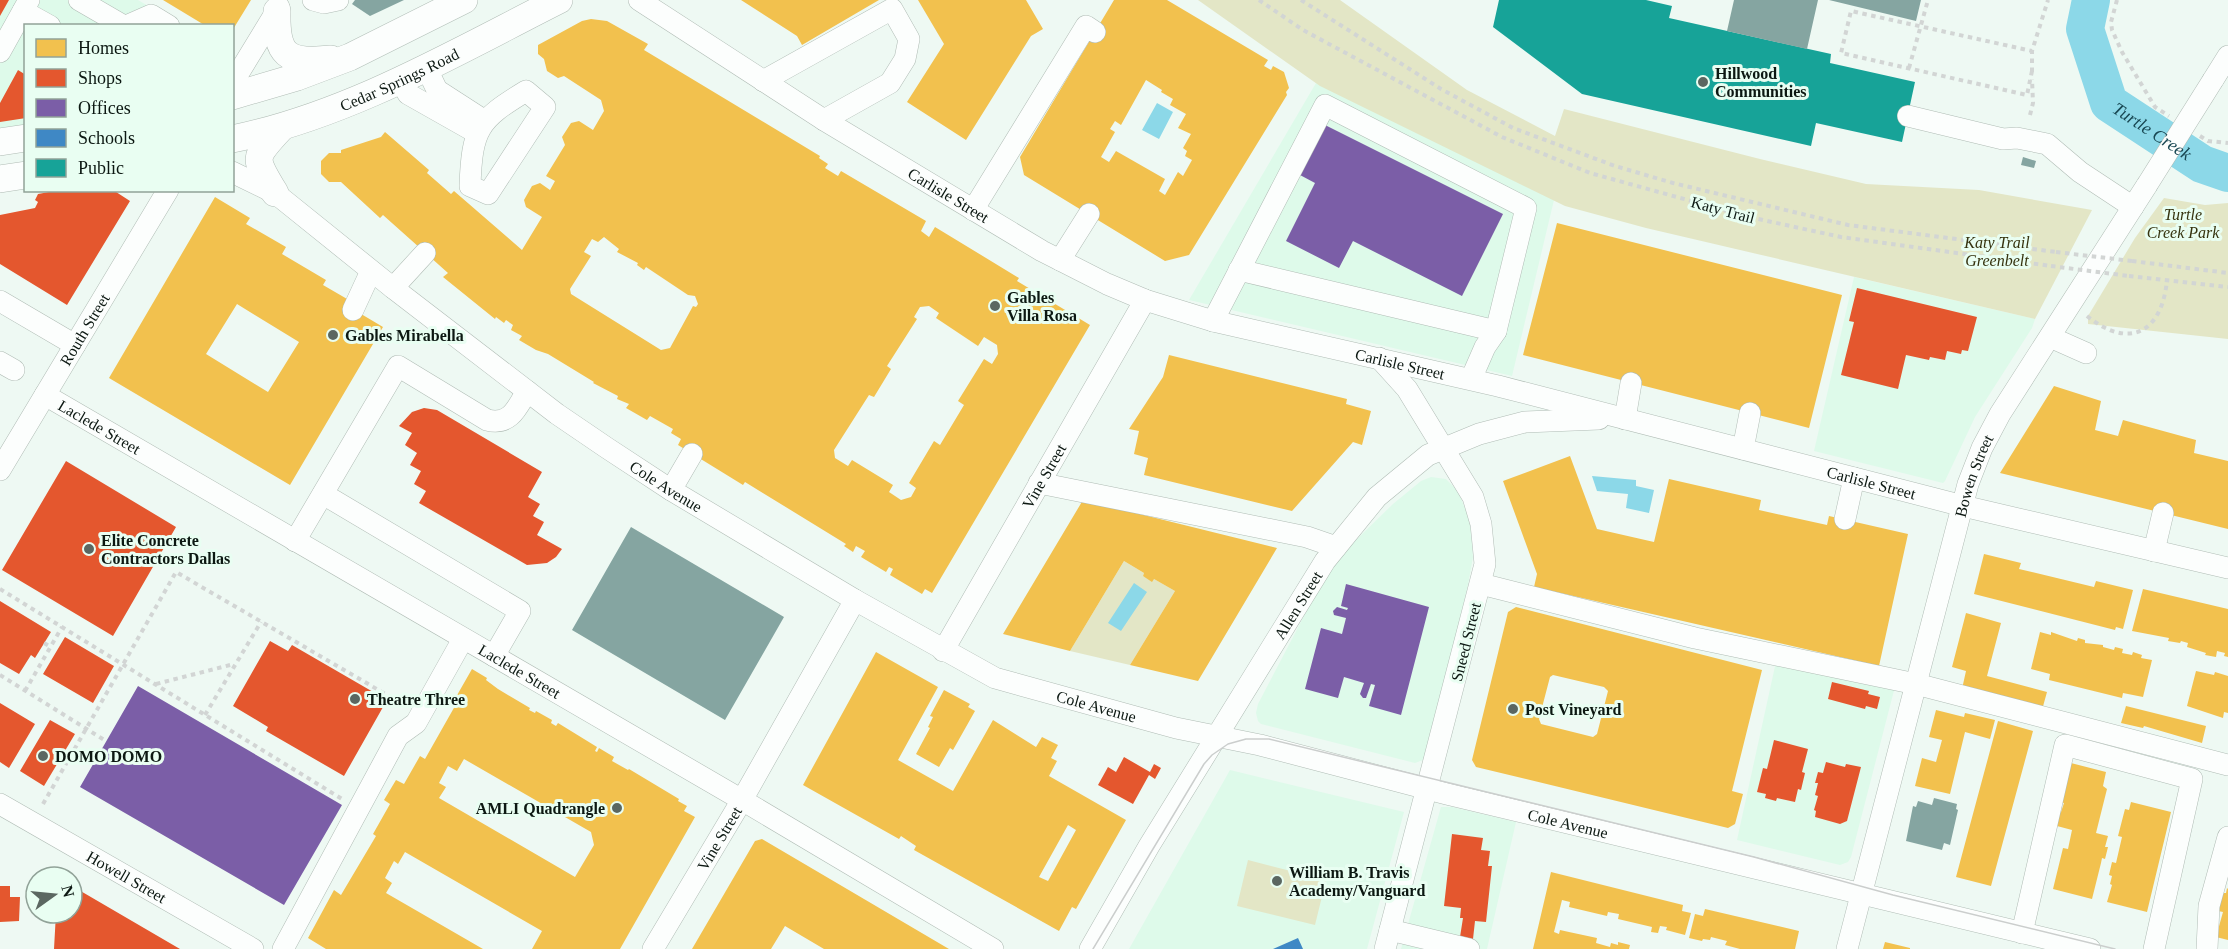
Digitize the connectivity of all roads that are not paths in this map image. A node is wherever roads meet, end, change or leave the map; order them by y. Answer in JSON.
{"nodes":[{"id":1,"x":79,"y":0,"type":"edge"},
{"id":2,"x":313,"y":0,"type":"edge"},
{"id":3,"x":338,"y":0,"type":"edge"},
{"id":4,"x":464,"y":0,"type":"edge"},
{"id":5,"x":559,"y":0,"type":"edge"},
{"id":6,"x":639,"y":0,"type":"edge"},
{"id":7,"x":26,"y":5,"type":"edge"},
{"id":8,"x":280,"y":5,"type":"edge"},
{"id":9,"x":48,"y":24,"type":"edge"},
{"id":10,"x":121,"y":24,"type":"edge"},
{"id":11,"x":130,"y":24,"type":"edge"},
{"id":12,"x":166,"y":24,"type":"edge"},
{"id":13,"x":1095,"y":32,"type":"dead end"},
{"id":14,"x":0,"y":52,"type":"edge"},
{"id":15,"x":2228,"y":56,"type":"edge"},
{"id":16,"x":350,"y":57,"type":"junction"},
{"id":17,"x":426,"y":67,"type":"junction"},
{"id":18,"x":236,"y":72,"type":"edge"},
{"id":19,"x":400,"y":80,"type":"junction"},
{"id":20,"x":763,"y":81,"type":"junction"},
{"id":21,"x":234,"y":95,"type":"edge"},
{"id":22,"x":1908,"y":116,"type":"dead end"},
{"id":23,"x":824,"y":120,"type":"junction"},
{"id":24,"x":281,"y":128,"type":"junction"},
{"id":25,"x":24,"y":138,"type":"edge"},
{"id":26,"x":234,"y":139,"type":"edge"},
{"id":27,"x":0,"y":142,"type":"edge"},
{"id":28,"x":234,"y":173,"type":"edge"},
{"id":29,"x":24,"y":175,"type":"edge"},
{"id":30,"x":0,"y":179,"type":"edge"},
{"id":31,"x":167,"y":192,"type":"edge"},
{"id":32,"x":275,"y":193,"type":"junction"},
{"id":33,"x":2133,"y":207,"type":"junction"},
{"id":34,"x":973,"y":210,"type":"junction"},
{"id":35,"x":1089,"y":214,"type":"dead end"},
{"id":36,"x":425,"y":253,"type":"dead end"},
{"id":37,"x":1060,"y":260,"type":"junction"},
{"id":38,"x":1239,"y":270,"type":"junction"},
{"id":39,"x":370,"y":271,"type":"junction"},
{"id":40,"x":393,"y":288,"type":"junction"},
{"id":41,"x":1145,"y":300,"type":"junction"},
{"id":42,"x":0,"y":301,"type":"edge"},
{"id":43,"x":353,"y":310,"type":"dead end"},
{"id":44,"x":1213,"y":321,"type":"junction"},
{"id":45,"x":1496,"y":331,"type":"junction"},
{"id":46,"x":2050,"y":337,"type":"junction"},
{"id":47,"x":75,"y":345,"type":"junction"},
{"id":48,"x":2086,"y":353,"type":"dead end"},
{"id":49,"x":1379,"y":358,"type":"junction"},
{"id":50,"x":1471,"y":379,"type":"junction"},
{"id":51,"x":1631,"y":383,"type":"dead end"},
{"id":52,"x":527,"y":391,"type":"junction"},
{"id":53,"x":45,"y":395,"type":"junction"},
{"id":54,"x":1750,"y":413,"type":"dead end"},
{"id":55,"x":1625,"y":419,"type":"junction"},
{"id":56,"x":1444,"y":447,"type":"junction"},
{"id":57,"x":1743,"y":449,"type":"junction"},
{"id":58,"x":692,"y":454,"type":"dead end"},
{"id":59,"x":0,"y":470,"type":"edge"},
{"id":60,"x":1854,"y":478,"type":"junction"},
{"id":61,"x":1040,"y":483,"type":"junction"},
{"id":62,"x":671,"y":489,"type":"junction"},
{"id":63,"x":323,"y":494,"type":"junction"},
{"id":64,"x":1963,"y":506,"type":"junction"},
{"id":65,"x":2163,"y":513,"type":"dead end"},
{"id":66,"x":1845,"y":519,"type":"dead end"},
{"id":67,"x":295,"y":541,"type":"junction"},
{"id":68,"x":1336,"y":547,"type":"junction"},
{"id":69,"x":2154,"y":551,"type":"junction"},
{"id":70,"x":2228,"y":568,"type":"edge"},
{"id":71,"x":1481,"y":584,"type":"junction"},
{"id":72,"x":855,"y":600,"type":"junction"},
{"id":73,"x":463,"y":639,"type":"junction"},
{"id":74,"x":943,"y":651,"type":"junction"},
{"id":75,"x":494,"y":656,"type":"junction"},
{"id":76,"x":1916,"y":684,"type":"junction"},
{"id":77,"x":1216,"y":737,"type":"junction"},
{"id":78,"x":2228,"y":765,"type":"edge"},
{"id":79,"x":1428,"y":789,"type":"junction"},
{"id":80,"x":742,"y":800,"type":"junction"},
{"id":81,"x":0,"y":804,"type":"edge"},
{"id":82,"x":2228,"y":837,"type":"edge"},
{"id":83,"x":1861,"y":894,"type":"junction"},
{"id":84,"x":2027,"y":939,"type":"edge"},
{"id":85,"x":1388,"y":940,"type":"edge"},
{"id":86,"x":253,"y":949,"type":"edge"},
{"id":87,"x":283,"y":949,"type":"edge"},
{"id":88,"x":653,"y":949,"type":"edge"},
{"id":89,"x":993,"y":949,"type":"edge"},
{"id":90,"x":1090,"y":949,"type":"edge"},
{"id":91,"x":1469,"y":949,"type":"edge"},
{"id":92,"x":1847,"y":949,"type":"edge"},
{"id":93,"x":2090,"y":949,"type":"edge"},
{"id":94,"x":2154,"y":949,"type":"edge"},
{"id":95,"x":2207,"y":949,"type":"edge"}],
"edges":[{"from":1,"to":10,"type":"street"},
{"from":2,"to":3,"type":"street"},
{"from":4,"to":16,"type":"main road"},
{"from":5,"to":17,"type":"main road","name":"Cedar Springs Road"},
{"from":6,"to":20,"type":"street","name":"Carlisle Street"},
{"from":7,"to":9,"type":"street"},
{"from":7,"to":14,"type":"street"},
{"from":8,"to":16,"type":"main road"},
{"from":8,"to":18,"type":"street"},
{"from":11,"to":12,"type":"street"},
{"from":13,"to":34,"type":"street"},
{"from":15,"to":33,"type":"street","name":"Bowen Street","bridge":true},
{"from":16,"to":21,"type":"main road"},
{"from":17,"to":19,"type":"main road","name":"Cedar Springs Road"},
{"from":17,"to":19,"type":"street"},
{"from":19,"to":24,"type":"main road","name":"Cedar Springs Road"},
{"from":20,"to":23,"type":"street","name":"Carlisle Street"},
{"from":20,"to":23,"type":"street"},
{"from":22,"to":33,"type":"street"},
{"from":23,"to":34,"type":"street","name":"Carlisle Street"},
{"from":24,"to":26,"type":"main road","name":"Cedar Springs Road"},
{"from":24,"to":32,"type":"main road"},
{"from":25,"to":27,"type":"main road"},
{"from":28,"to":32,"type":"street","name":"Cole Avenue"},
{"from":29,"to":30,"type":"main road"},
{"from":31,"to":47,"type":"street","name":"Routh Street"},
{"from":32,"to":39,"type":"street","name":"Cole Avenue"},
{"from":33,"to":46,"type":"street","name":"Bowen Street"},
{"from":34,"to":37,"type":"street","name":"Carlisle Street"},
{"from":35,"to":37,"type":"street"},
{"from":36,"to":40,"type":"street"},
{"from":37,"to":41,"type":"street","name":"Carlisle Street"},
{"from":38,"to":44,"type":"street"},
{"from":38,"to":45,"type":"street"},
{"from":38,"to":45,"type":"street"},
{"from":39,"to":40,"type":"street","name":"Cole Avenue"},
{"from":39,"to":43,"type":"street"},
{"from":40,"to":52,"type":"street","name":"Cole Avenue"},
{"from":41,"to":44,"type":"street","name":"Carlisle Street"},
{"from":41,"to":61,"type":"street","name":"Vine Street"},
{"from":42,"to":47,"type":"street"},
{"from":44,"to":49,"type":"street","name":"Carlisle Street"},
{"from":45,"to":50,"type":"street"},
{"from":46,"to":48,"type":"street"},
{"from":46,"to":64,"type":"street","name":"Bowen Street"},
{"from":47,"to":53,"type":"street","name":"Routh Street"},
{"from":49,"to":50,"type":"street","name":"Carlisle Street"},
{"from":49,"to":56,"type":"street","name":"Sneed Street"},
{"from":50,"to":55,"type":"street","name":"Carlisle Street"},
{"from":51,"to":55,"type":"street"},
{"from":52,"to":62,"type":"street","name":"Cole Avenue"},
{"from":52,"to":63,"type":"street"},
{"from":53,"to":59,"type":"street","name":"Routh Street"},
{"from":53,"to":67,"type":"street","name":"Laclede Street"},
{"from":54,"to":57,"type":"street"},
{"from":55,"to":56,"type":"street","name":"Allen Street"},
{"from":55,"to":57,"type":"street","name":"Carlisle Street"},
{"from":56,"to":68,"type":"street","name":"Allen Street"},
{"from":56,"to":71,"type":"street","name":"Sneed Street"},
{"from":57,"to":60,"type":"street","name":"Carlisle Street"},
{"from":58,"to":62,"type":"street"},
{"from":60,"to":64,"type":"street","name":"Carlisle Street"},
{"from":60,"to":66,"type":"street"},
{"from":61,"to":68,"type":"street"},
{"from":61,"to":74,"type":"street","name":"Vine Street"},
{"from":62,"to":72,"type":"street","name":"Cole Avenue"},
{"from":63,"to":67,"type":"street"},
{"from":63,"to":75,"type":"street"},
{"from":64,"to":69,"type":"street","name":"Carlisle Street"},
{"from":64,"to":76,"type":"street","name":"Bowen Street"},
{"from":65,"to":69,"type":"street"},
{"from":67,"to":73,"type":"street","name":"Laclede Street"},
{"from":68,"to":77,"type":"street","name":"Allen Street"},
{"from":69,"to":70,"type":"street","name":"Carlisle Street"},
{"from":71,"to":76,"type":"street"},
{"from":71,"to":79,"type":"street","name":"Sneed Street"},
{"from":72,"to":74,"type":"street","name":"Cole Avenue"},
{"from":72,"to":80,"type":"street","name":"Vine Street"},
{"from":73,"to":75,"type":"street","name":"Laclede Street"},
{"from":73,"to":87,"type":"street"},
{"from":74,"to":77,"type":"street","name":"Cole Avenue"},
{"from":75,"to":80,"type":"street","name":"Laclede Street"},
{"from":76,"to":78,"type":"street"},
{"from":76,"to":83,"type":"street","name":"Bowen Street"},
{"from":77,"to":79,"type":"street","name":"Cole Avenue"},
{"from":77,"to":90,"type":"street","name":"Allen Street"},
{"from":79,"to":83,"type":"street","name":"Cole Avenue"},
{"from":79,"to":85,"type":"street","name":"Sneed Street"},
{"from":80,"to":88,"type":"street","name":"Vine Street"},
{"from":80,"to":89,"type":"street","name":"Laclede Street"},
{"from":81,"to":86,"type":"street","name":"Howell Street"},
{"from":82,"to":95,"type":"street"},
{"from":83,"to":84,"type":"street","name":"Cole Avenue"},
{"from":83,"to":92,"type":"street","name":"Bowen Street"},
{"from":84,"to":93,"type":"street","name":"Cole Avenue"},
{"from":84,"to":94,"type":"street"},
{"from":85,"to":91,"type":"street"}]}
